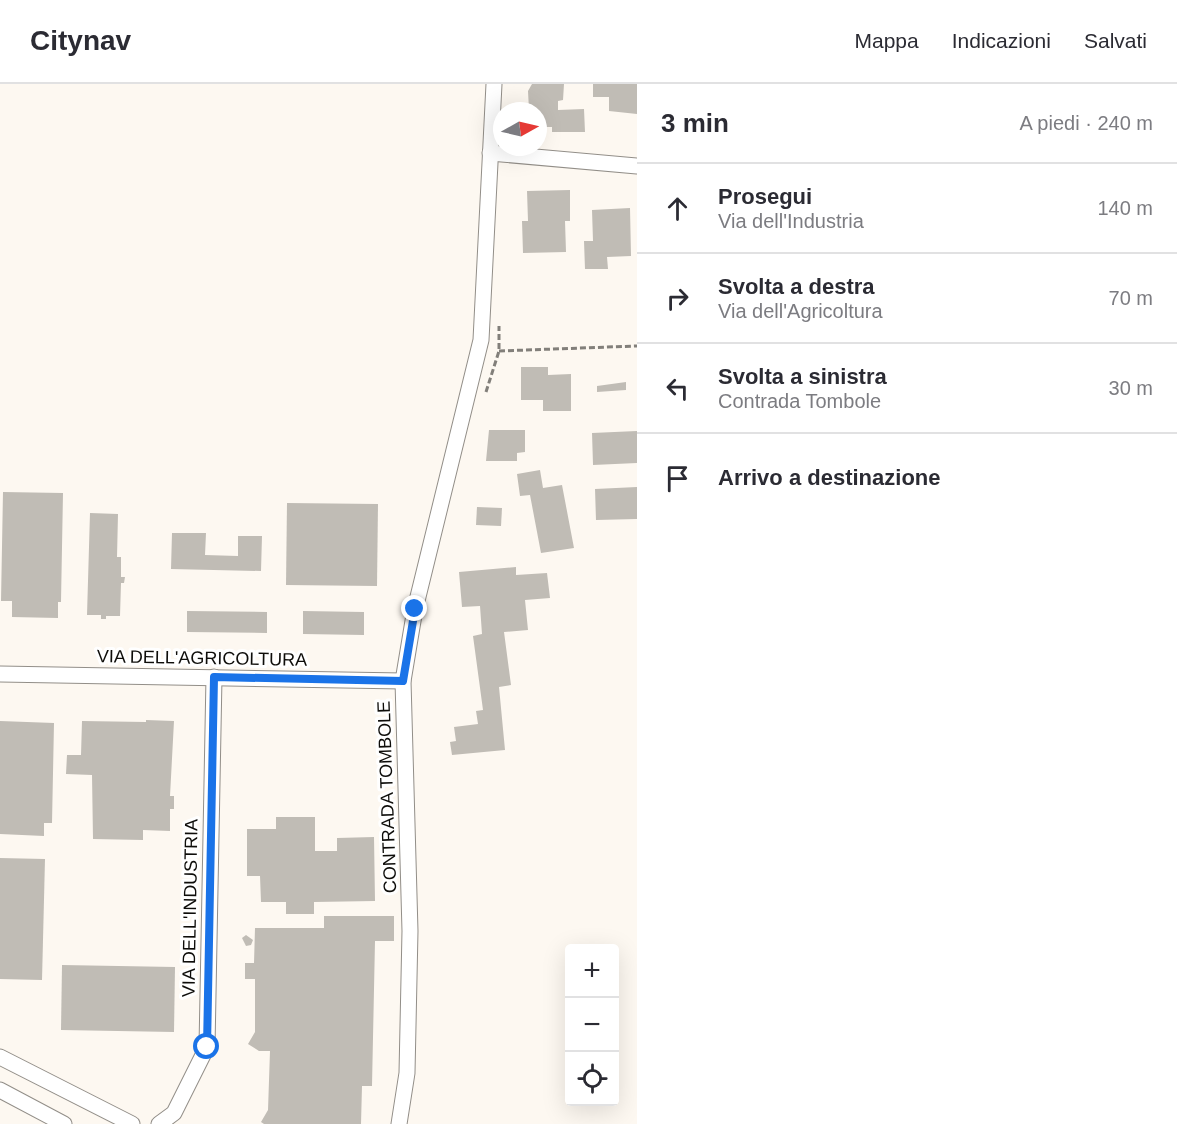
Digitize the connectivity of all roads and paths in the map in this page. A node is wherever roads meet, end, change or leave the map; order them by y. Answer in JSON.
{"nodes":[{"id":1,"x":495,"y":84,"type":"edge"},
{"id":2,"x":490,"y":153,"type":"junction"},
{"id":3,"x":637,"y":166,"type":"edge"},
{"id":4,"x":637,"y":346,"type":"edge"},
{"id":5,"x":499,"y":351,"type":"dead end"},
{"id":6,"x":0,"y":674,"type":"edge"},
{"id":7,"x":214,"y":677,"type":"junction"},
{"id":8,"x":403,"y":681,"type":"junction"},
{"id":9,"x":0,"y":1057,"type":"edge"},
{"id":10,"x":0,"y":1090,"type":"edge"},
{"id":11,"x":64,"y":1124,"type":"edge"},
{"id":12,"x":132,"y":1124,"type":"edge"},
{"id":13,"x":159,"y":1124,"type":"edge"},
{"id":14,"x":399,"y":1124,"type":"edge"}],
"edges":[{"from":1,"to":2,"type":"street","name":"CONTRADA TOMBOLE"},
{"from":2,"to":3,"type":"street"},
{"from":2,"to":8,"type":"street","name":"CONTRADA TOMBOLE"},
{"from":4,"to":5,"type":"path"},
{"from":6,"to":7,"type":"street","name":"VIA DELL'AGRICOLTURA"},
{"from":7,"to":8,"type":"street","name":"VIA DELL'AGRICOLTURA"},
{"from":7,"to":13,"type":"street","name":"VIA DELL'INDUSTRIA"},
{"from":8,"to":14,"type":"street","name":"CONTRADA TOMBOLE"},
{"from":9,"to":12,"type":"street"},
{"from":10,"to":11,"type":"street"}]}
